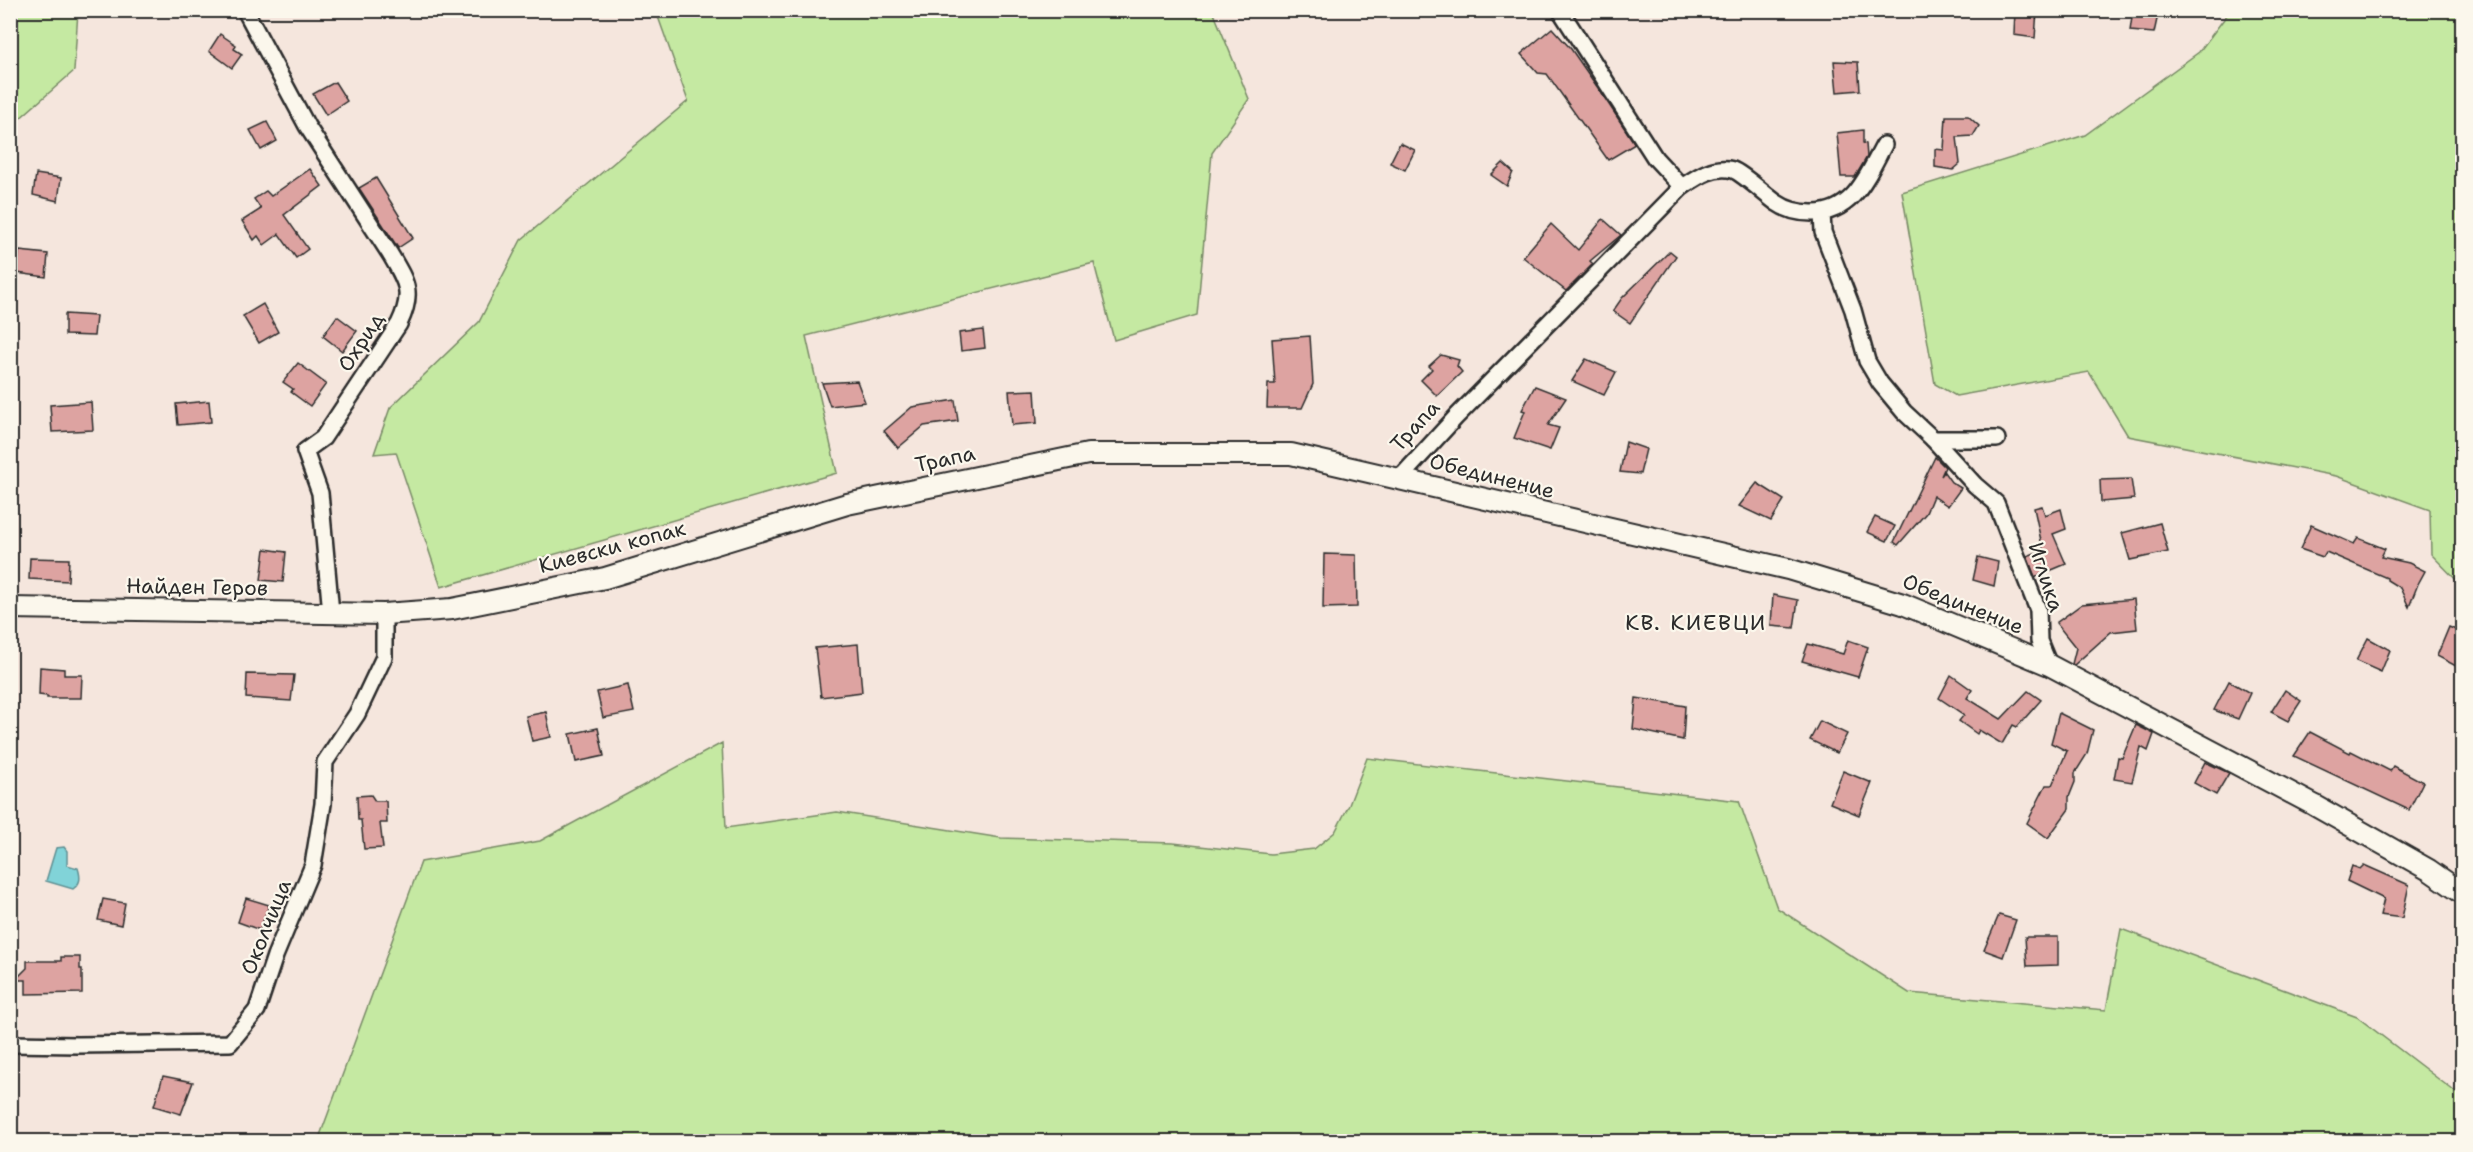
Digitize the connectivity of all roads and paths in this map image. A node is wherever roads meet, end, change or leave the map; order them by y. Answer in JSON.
{"nodes":[{"id":1,"x":245,"y":10,"type":"edge"},
{"id":2,"x":1560,"y":10,"type":"edge"},
{"id":3,"x":1884,"y":146,"type":"dead end"},
{"id":4,"x":1682,"y":187,"type":"junction"},
{"id":5,"x":1822,"y":213,"type":"junction"},
{"id":6,"x":1933,"y":439,"type":"junction"},
{"id":7,"x":1997,"y":439,"type":"dead end"},
{"id":8,"x":1400,"y":478,"type":"junction"},
{"id":9,"x":847,"y":504,"type":"joint"},
{"id":10,"x":10,"y":608,"type":"edge"},
{"id":11,"x":331,"y":613,"type":"junction"},
{"id":12,"x":384,"y":614,"type":"junction"},
{"id":13,"x":2049,"y":664,"type":"junction"},
{"id":14,"x":2463,"y":893,"type":"edge"},
{"id":15,"x":10,"y":1044,"type":"edge"}],
"edges":[{"from":1,"to":11,"type":"street","name":"Охрид"},
{"from":2,"to":4,"type":"street"},
{"from":3,"to":5,"type":"street"},
{"from":4,"to":5,"type":"street","name":"Трапа"},
{"from":4,"to":8,"type":"street","name":"Трапа"},
{"from":5,"to":6,"type":"street"},
{"from":6,"to":7,"type":"street"},
{"from":6,"to":13,"type":"street","name":"Иглика"},
{"from":8,"to":9,"type":"street","name":"Трапа"},
{"from":8,"to":13,"type":"street","name":"Обединение"},
{"from":9,"to":12,"type":"street","name":"Киевски копак"},
{"from":10,"to":11,"type":"street","name":"Найден Геров"},
{"from":11,"to":12,"type":"street","name":"Найден Геров"},
{"from":12,"to":15,"type":"street","name":"Околчица"},
{"from":13,"to":14,"type":"street","name":"Обединение"}]}
